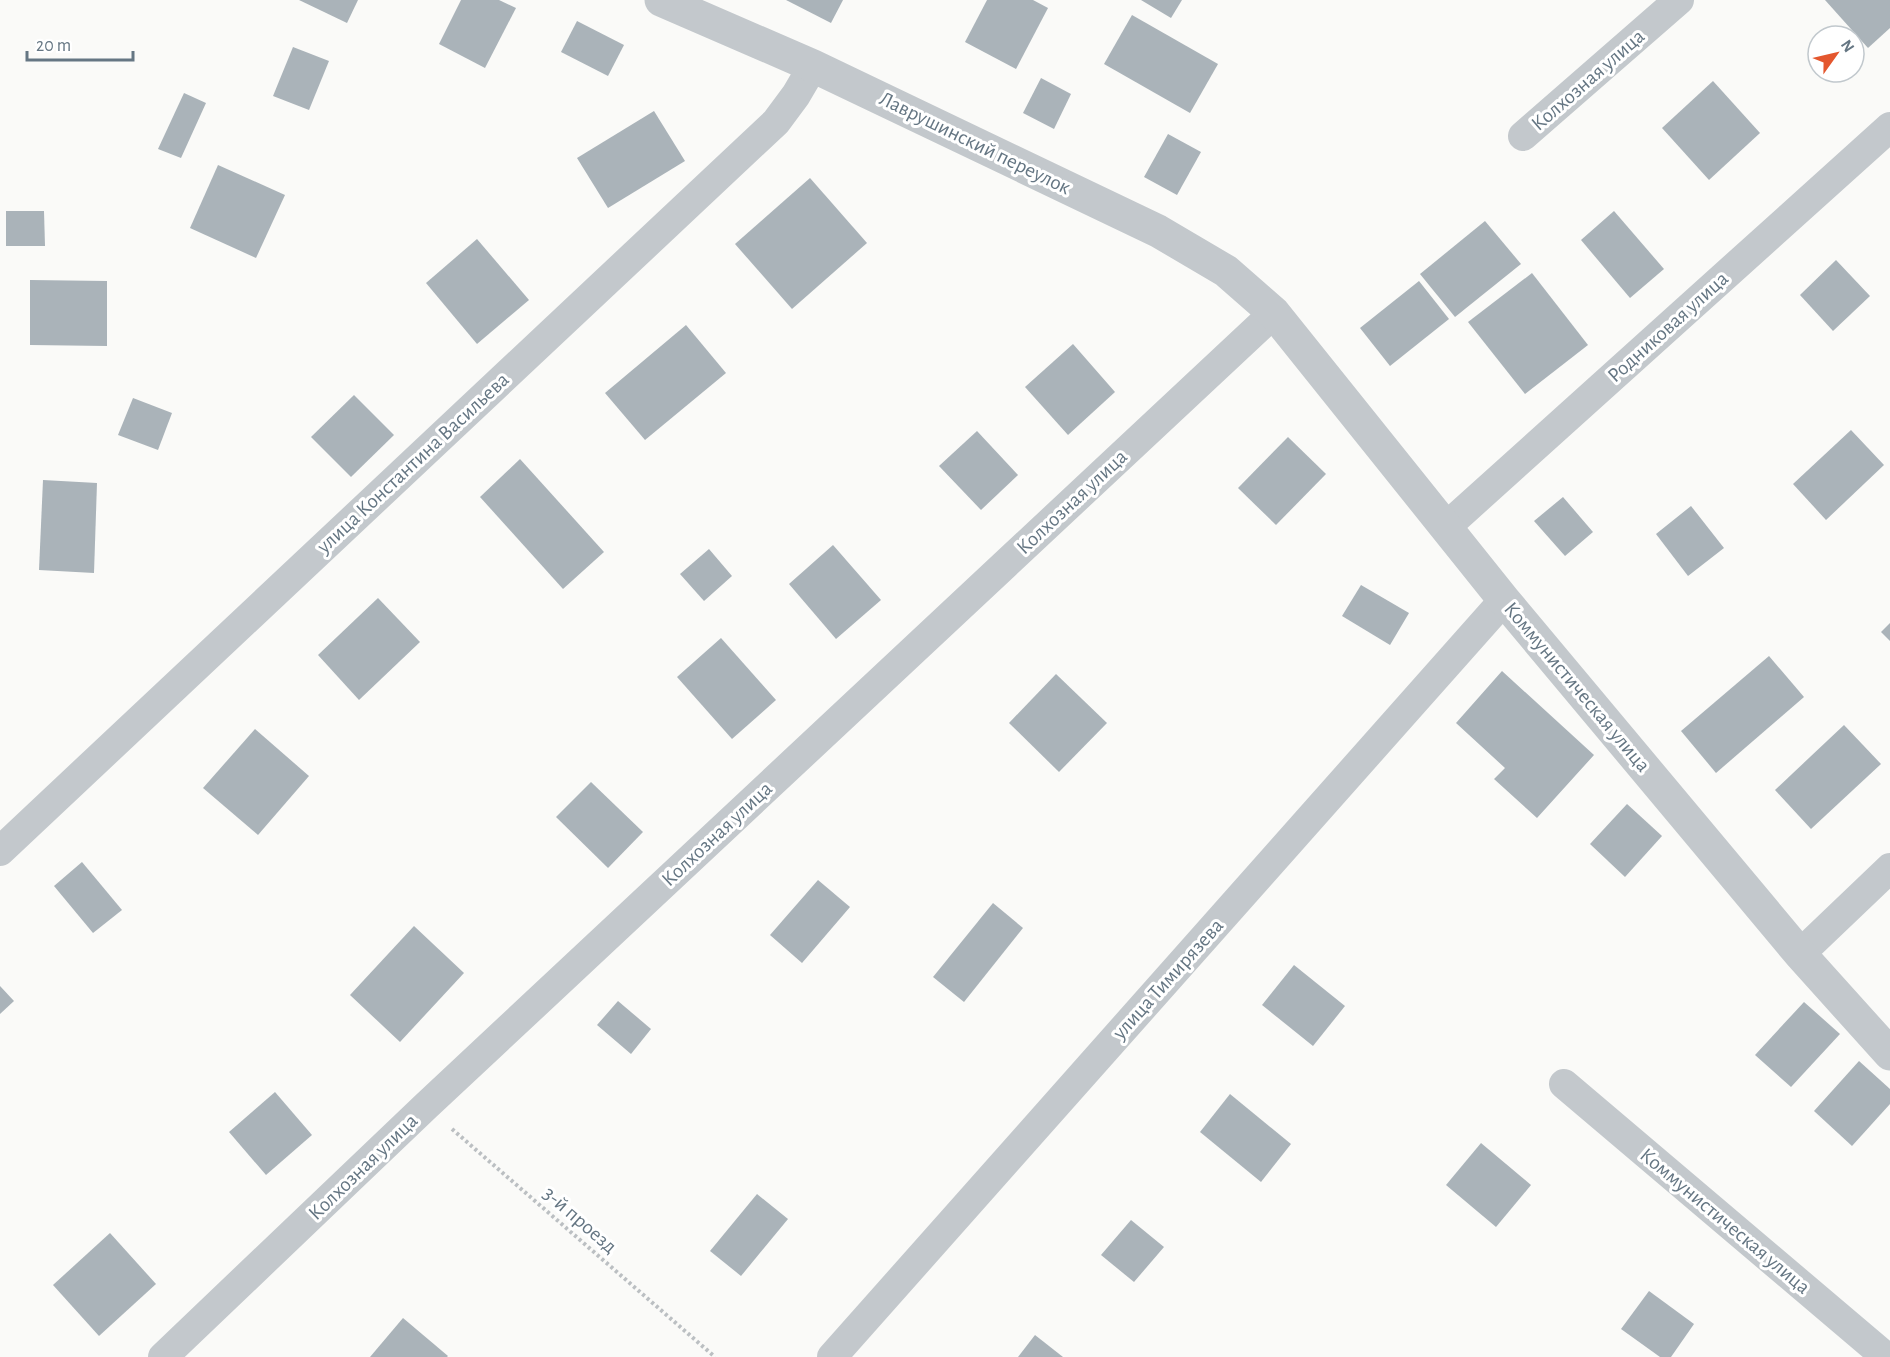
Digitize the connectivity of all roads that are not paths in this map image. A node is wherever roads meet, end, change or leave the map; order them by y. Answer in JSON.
{"nodes":[{"id":1,"x":662,"y":0,"type":"edge"},
{"id":2,"x":1679,"y":0,"type":"edge"},
{"id":3,"x":813,"y":66,"type":"junction"},
{"id":4,"x":1890,"y":127,"type":"edge"},
{"id":5,"x":1523,"y":136,"type":"dead end"},
{"id":6,"x":1274,"y":313,"type":"junction"},
{"id":7,"x":1447,"y":526,"type":"junction"},
{"id":8,"x":1504,"y":600,"type":"junction"},
{"id":9,"x":0,"y":851,"type":"edge"},
{"id":10,"x":1890,"y":868,"type":"edge"},
{"id":11,"x":1800,"y":954,"type":"junction"},
{"id":12,"x":1890,"y":1054,"type":"edge"},
{"id":13,"x":1564,"y":1084,"type":"dead end"},
{"id":14,"x":163,"y":1357,"type":"edge"},
{"id":15,"x":832,"y":1357,"type":"edge"},
{"id":16,"x":1886,"y":1357,"type":"edge"}],
"edges":[{"from":1,"to":3,"type":"street","name":"Лаврушинский переулок"},
{"from":2,"to":5,"type":"street","name":"Колхозная улица"},
{"from":3,"to":6,"type":"street","name":"Лаврушинский переулок"},
{"from":3,"to":9,"type":"street","name":"улица Константина Васильева"},
{"from":4,"to":7,"type":"street","name":"Родниковая улица"},
{"from":6,"to":7,"type":"street","name":"Коммунистическая улица"},
{"from":6,"to":14,"type":"street","name":"Колхозная улица"},
{"from":7,"to":8,"type":"street","name":"Коммунистическая улица"},
{"from":8,"to":11,"type":"street","name":"Коммунистическая улица"},
{"from":8,"to":15,"type":"street","name":"улица Тимирязева"},
{"from":10,"to":11,"type":"street"},
{"from":11,"to":12,"type":"street","name":"Коммунистическая улица"},
{"from":13,"to":16,"type":"street","name":"Коммунистическая улица"}]}
